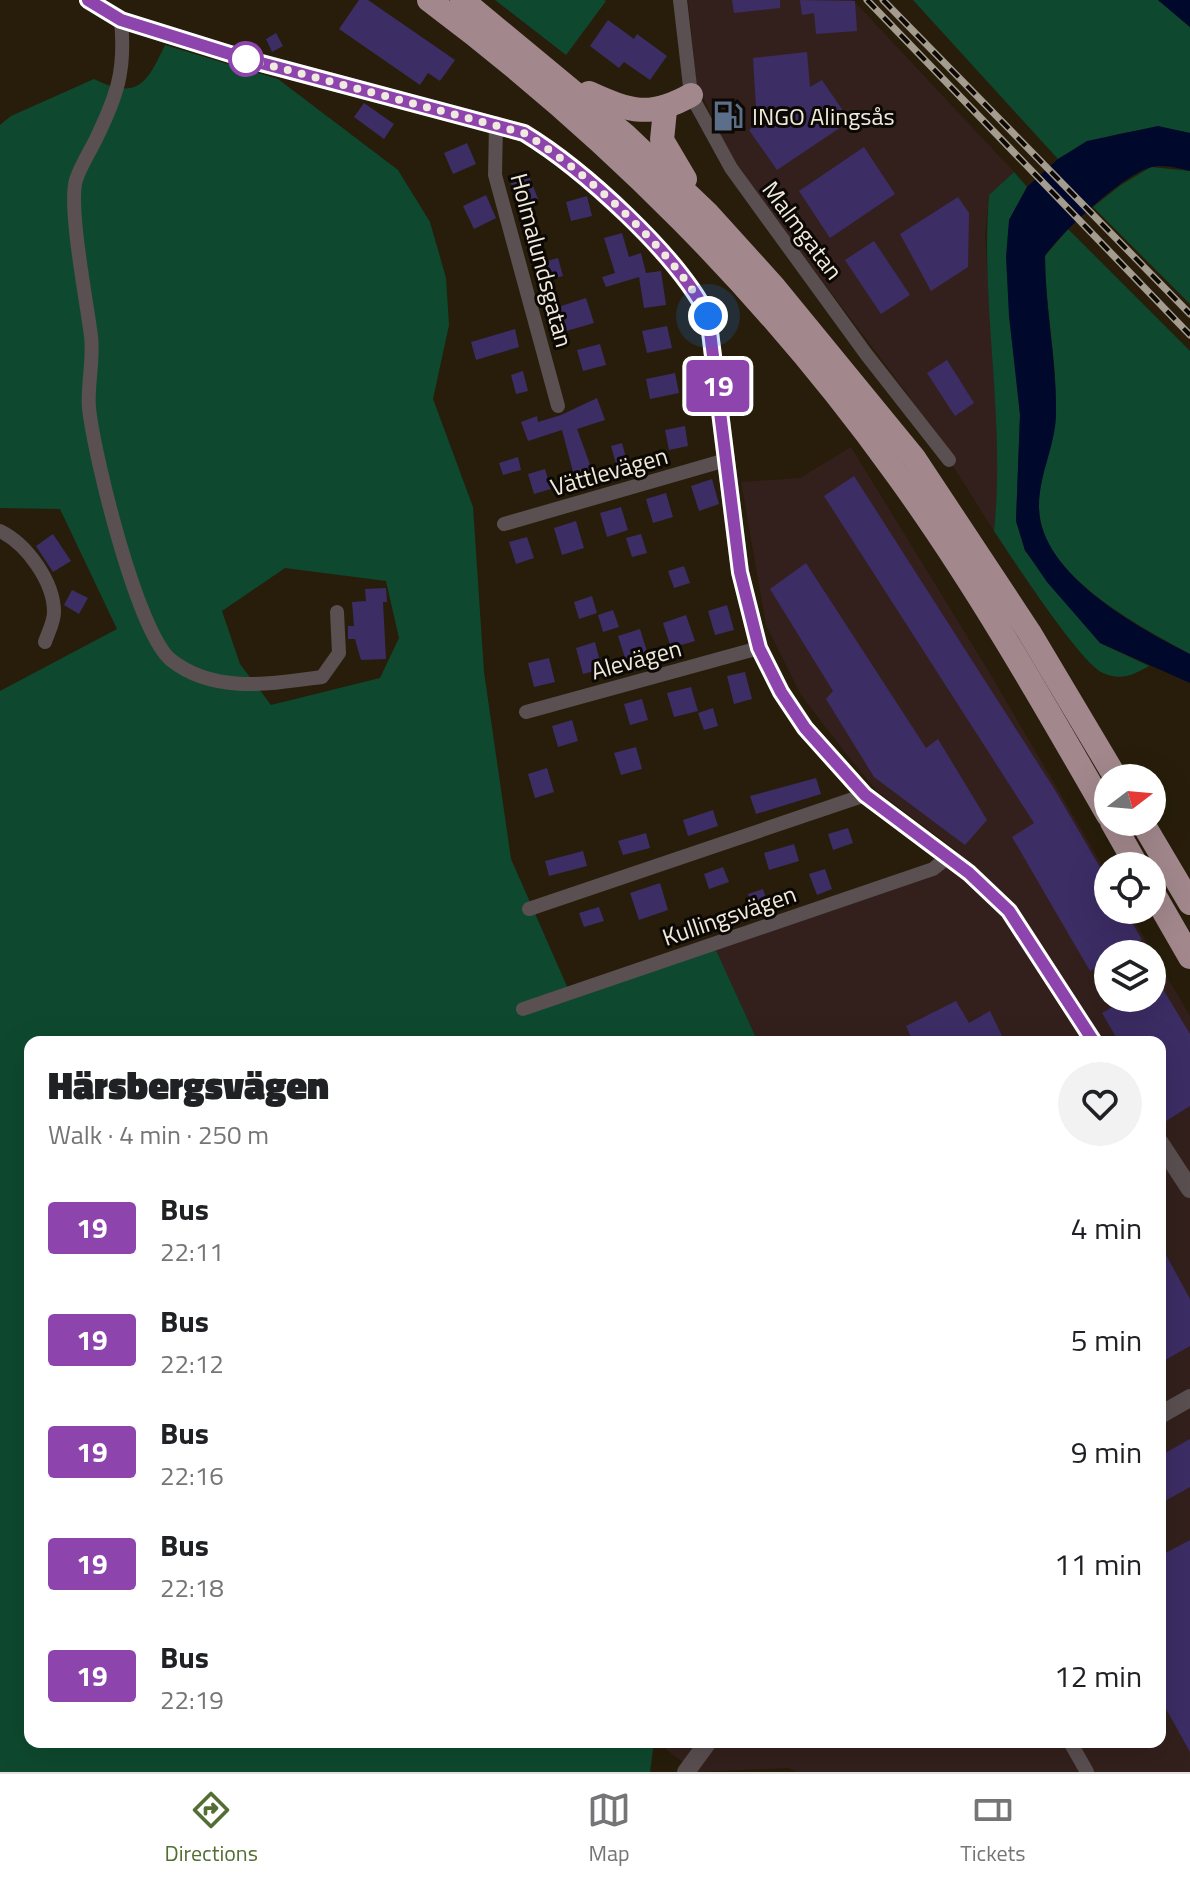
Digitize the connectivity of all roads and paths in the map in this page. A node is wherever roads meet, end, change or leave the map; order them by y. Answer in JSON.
{"nodes":[{"id":1,"x":88,"y":0,"type":"edge"},
{"id":2,"x":429,"y":0,"type":"edge"},
{"id":3,"x":462,"y":0,"type":"edge"},
{"id":4,"x":680,"y":0,"type":"edge"},
{"id":5,"x":121,"y":20,"type":"junction"},
{"id":6,"x":564,"y":82,"type":"junction"},
{"id":7,"x":691,"y":95,"type":"junction"},
{"id":8,"x":665,"y":110,"type":"junction"},
{"id":9,"x":496,"y":123,"type":"junction"},
{"id":10,"x":708,"y":214,"type":"junction"},
{"id":11,"x":558,"y":406,"type":"dead end"},
{"id":12,"x":726,"y":460,"type":"junction"},
{"id":13,"x":949,"y":460,"type":"dead end"},
{"id":14,"x":504,"y":524,"type":"dead end"},
{"id":15,"x":0,"y":531,"type":"edge"},
{"id":16,"x":337,"y":612,"type":"dead end"},
{"id":17,"x":45,"y":642,"type":"dead end"},
{"id":18,"x":759,"y":648,"type":"junction"},
{"id":19,"x":526,"y":712,"type":"dead end"},
{"id":20,"x":1108,"y":764,"type":"edge"},
{"id":21,"x":1094,"y":791,"type":"edge"},
{"id":22,"x":865,"y":795,"type":"junction"},
{"id":23,"x":1150,"y":836,"type":"edge"},
{"id":24,"x":947,"y":858,"type":"junction"},
{"id":25,"x":1190,"y":903,"type":"edge"},
{"id":26,"x":529,"y":909,"type":"dead end"},
{"id":27,"x":1166,"y":915,"type":"edge"},
{"id":28,"x":1190,"y":957,"type":"edge"},
{"id":29,"x":523,"y":1009,"type":"dead end"},
{"id":30,"x":1090,"y":1036,"type":"edge"},
{"id":31,"x":1166,"y":1152,"type":"edge"},
{"id":32,"x":1190,"y":1189,"type":"edge"},
{"id":33,"x":1190,"y":1398,"type":"edge"},
{"id":34,"x":1166,"y":1412,"type":"edge"},
{"id":35,"x":704,"y":1748,"type":"edge"},
{"id":36,"x":1073,"y":1748,"type":"edge"},
{"id":37,"x":686,"y":1772,"type":"edge"},
{"id":38,"x":1087,"y":1772,"type":"edge"}],
"edges":[{"from":1,"to":5,"type":"street"},
{"from":2,"to":21,"type":"highway"},
{"from":3,"to":6,"type":"highway"},
{"from":4,"to":7,"type":"street","name":"Malmgatan"},
{"from":5,"to":9,"type":"street"},
{"from":5,"to":16,"type":"street"},
{"from":6,"to":8,"type":"highway"},
{"from":6,"to":10,"type":"highway"},
{"from":7,"to":8,"type":"highway"},
{"from":7,"to":13,"type":"street","name":"Malmgatan"},
{"from":8,"to":10,"type":"highway"},
{"from":9,"to":11,"type":"street","name":"Holmalundsgatan"},
{"from":9,"to":12,"type":"street"},
{"from":10,"to":20,"type":"highway"},
{"from":12,"to":14,"type":"street","name":"Vättlevägen"},
{"from":12,"to":18,"type":"street"},
{"from":15,"to":17,"type":"street"},
{"from":18,"to":19,"type":"street","name":"Alevägen"},
{"from":18,"to":22,"type":"street"},
{"from":22,"to":24,"type":"street"},
{"from":22,"to":26,"type":"street"},
{"from":23,"to":25,"type":"highway"},
{"from":24,"to":29,"type":"street","name":"Kullingsvägen"},
{"from":24,"to":30,"type":"street"},
{"from":27,"to":28,"type":"highway"},
{"from":31,"to":32,"type":"street"},
{"from":33,"to":34,"type":"street"},
{"from":35,"to":37,"type":"street"},
{"from":36,"to":38,"type":"street"}]}
